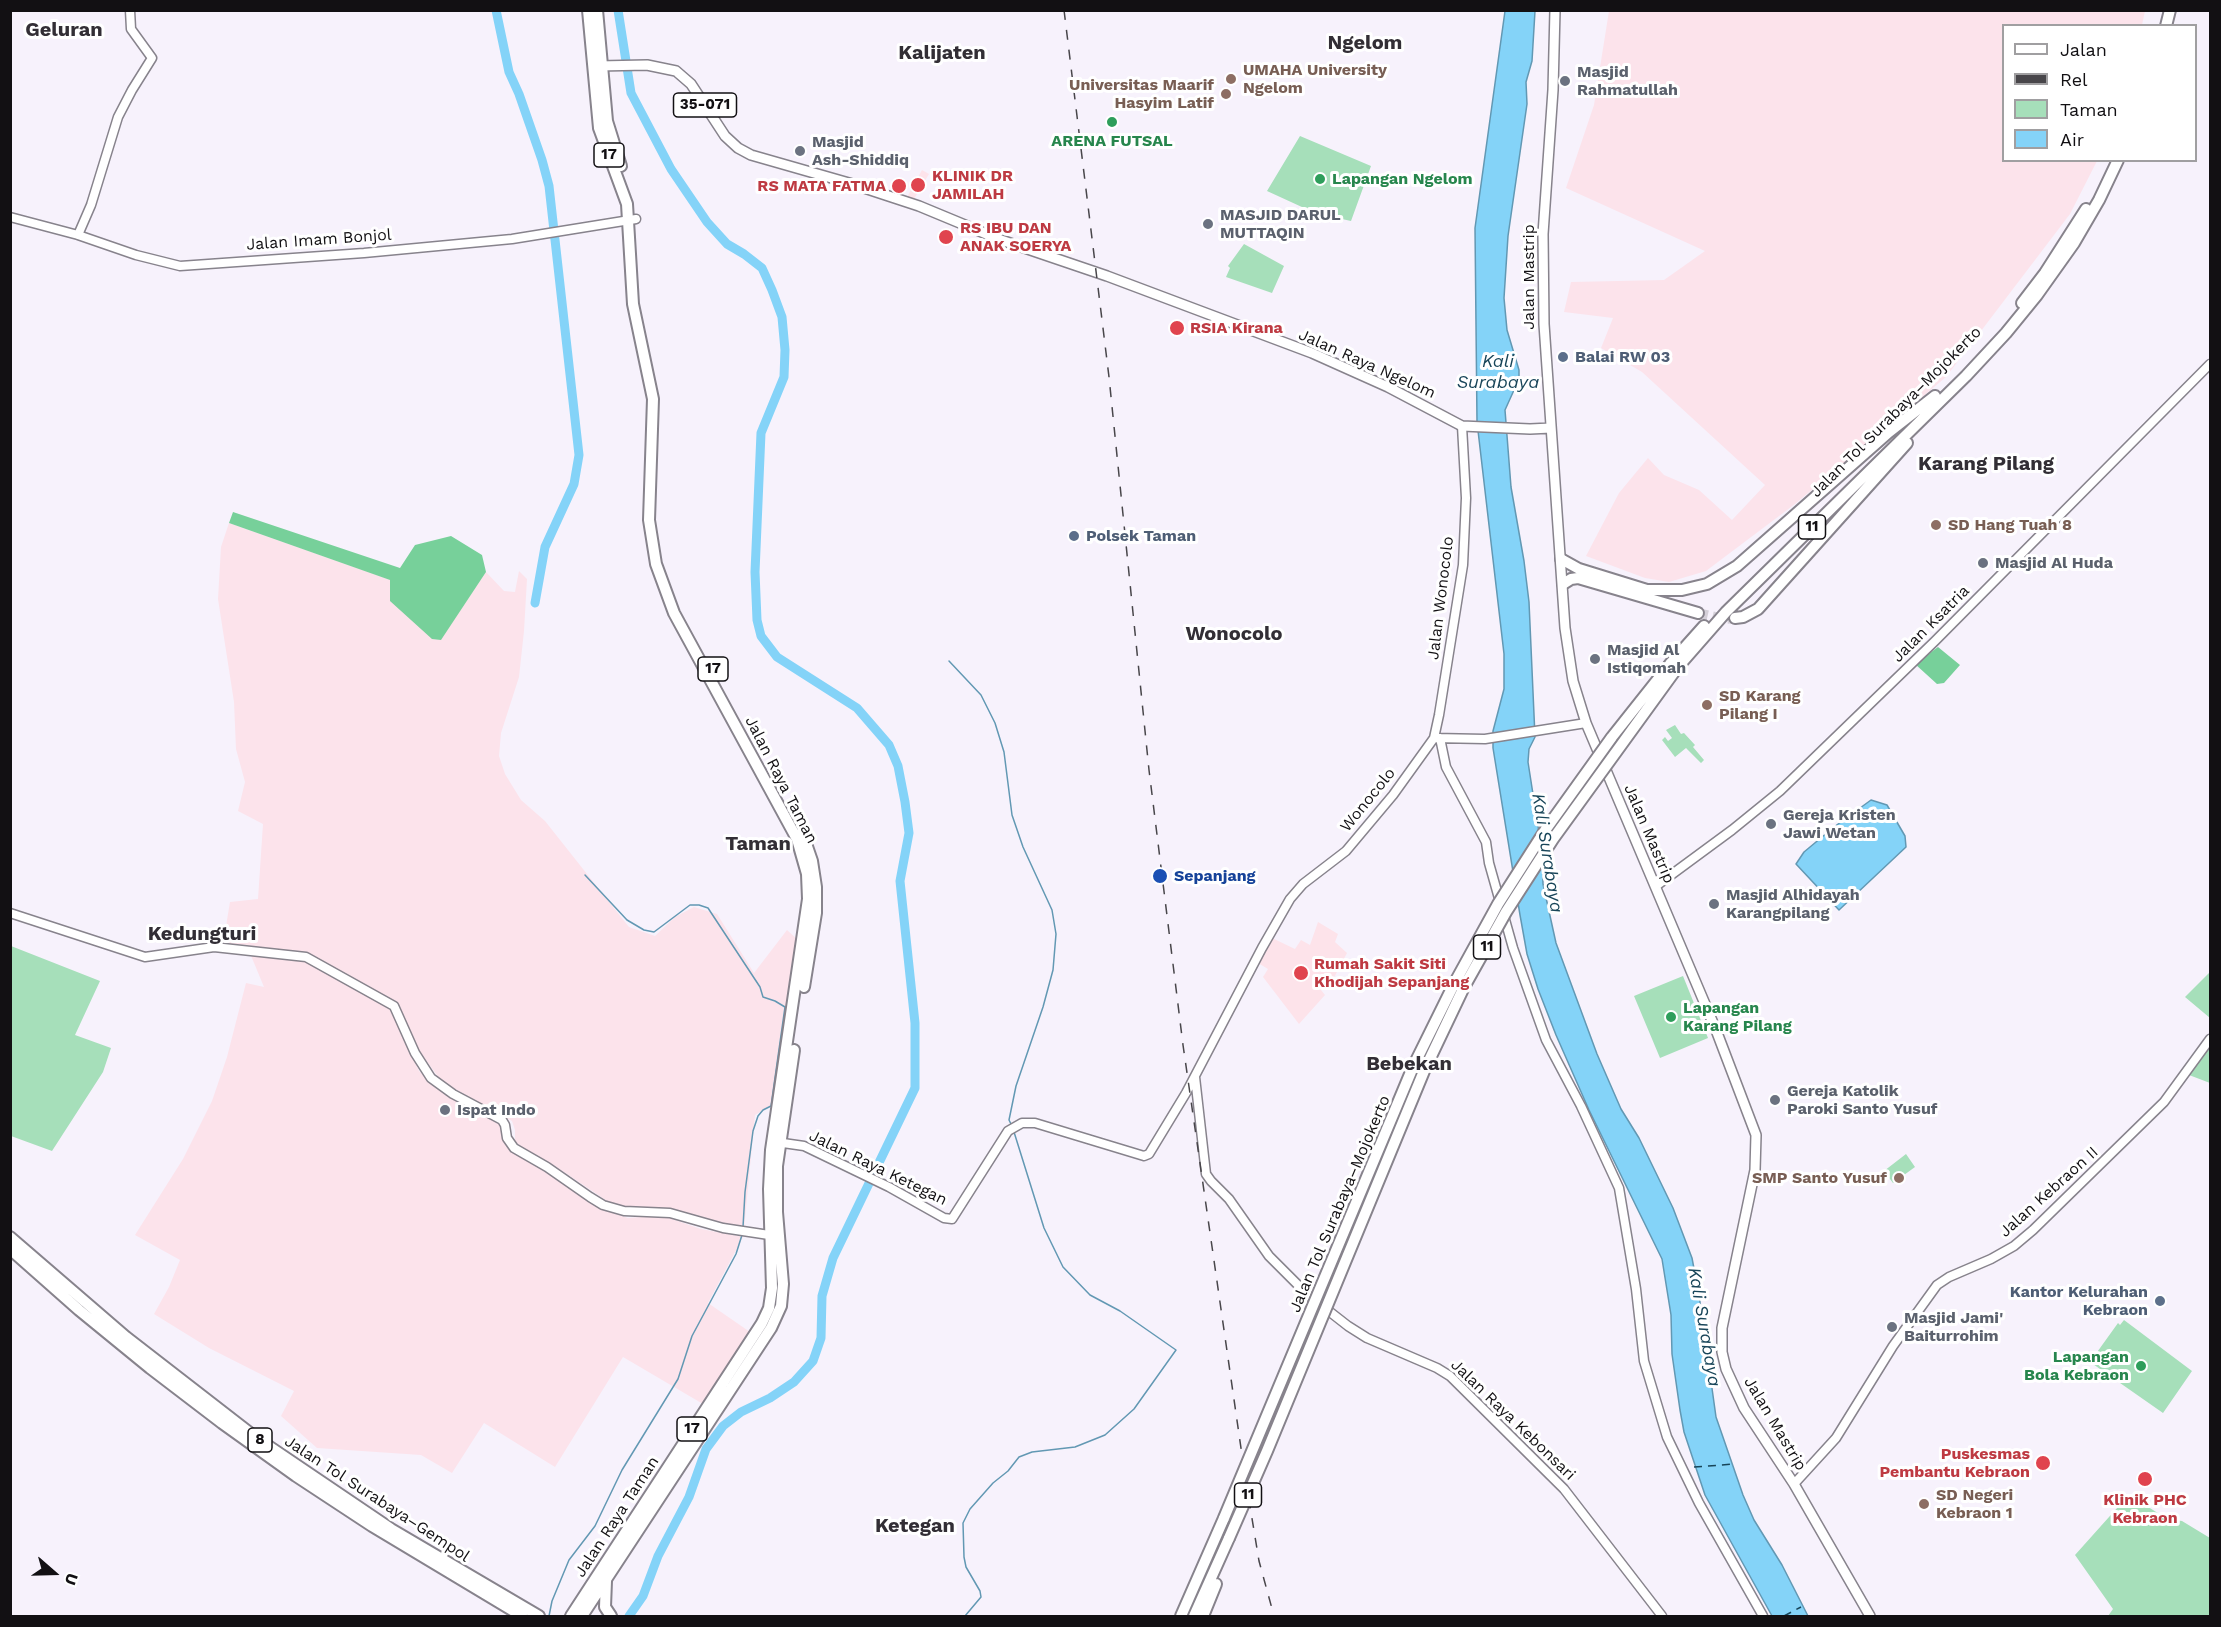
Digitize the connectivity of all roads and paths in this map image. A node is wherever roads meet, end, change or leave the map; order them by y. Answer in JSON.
{"nodes":[{"id":1,"x":130,"y":10,"type":"edge"},
{"id":2,"x":588,"y":10,"type":"edge"},
{"id":3,"x":597,"y":10,"type":"edge"},
{"id":4,"x":1555,"y":10,"type":"edge"},
{"id":5,"x":597,"y":66,"type":"junction"},
{"id":6,"x":2109,"y":162,"type":"edge"},
{"id":7,"x":2117,"y":162,"type":"edge"},
{"id":8,"x":10,"y":218,"type":"edge"},
{"id":9,"x":633,"y":220,"type":"junction"},
{"id":10,"x":78,"y":235,"type":"junction"},
{"id":11,"x":2211,"y":364,"type":"edge"},
{"id":12,"x":1952,"y":390,"type":"junction"},
{"id":13,"x":1935,"y":396,"type":"junction"},
{"id":14,"x":1466,"y":426,"type":"junction"},
{"id":15,"x":1551,"y":428,"type":"junction"},
{"id":16,"x":1561,"y":559,"type":"junction"},
{"id":17,"x":1563,"y":584,"type":"junction"},
{"id":18,"x":1698,"y":613,"type":"tunnel mouth"},
{"id":19,"x":1735,"y":618,"type":"tunnel mouth"},
{"id":20,"x":1673,"y":666,"type":"junction"},
{"id":21,"x":1586,"y":723,"type":"junction"},
{"id":22,"x":1437,"y":738,"type":"junction"},
{"id":23,"x":1656,"y":886,"type":"junction"},
{"id":24,"x":10,"y":913,"type":"edge"},
{"id":25,"x":2211,"y":1039,"type":"edge"},
{"id":26,"x":1195,"y":1076,"type":"junction"},
{"id":27,"x":775,"y":1146,"type":"junction"},
{"id":28,"x":770,"y":1235,"type":"junction"},
{"id":29,"x":10,"y":1237,"type":"edge"},
{"id":30,"x":10,"y":1249,"type":"edge"},
{"id":31,"x":1794,"y":1484,"type":"junction"},
{"id":32,"x":1230,"y":1541,"type":"junction"},
{"id":33,"x":607,"y":1578,"type":"junction"},
{"id":34,"x":1197,"y":1582,"type":"junction"},
{"id":35,"x":531,"y":1615,"type":"edge"},
{"id":36,"x":571,"y":1617,"type":"edge"},
{"id":37,"x":582,"y":1617,"type":"edge"},
{"id":38,"x":611,"y":1617,"type":"edge"},
{"id":39,"x":1176,"y":1617,"type":"edge"},
{"id":40,"x":1181,"y":1617,"type":"edge"},
{"id":41,"x":1194,"y":1617,"type":"edge"},
{"id":42,"x":1203,"y":1617,"type":"edge"},
{"id":43,"x":1662,"y":1617,"type":"edge"},
{"id":44,"x":1763,"y":1617,"type":"edge"},
{"id":45,"x":1870,"y":1617,"type":"edge"}],
"edges":[{"from":1,"to":10,"type":"street"},
{"from":2,"to":5,"type":"highway","number":"17"},
{"from":3,"to":5,"type":"highway","number":"17"},
{"from":4,"to":15,"type":"main road","name":"Jalan Mastrip"},
{"from":5,"to":9,"type":"highway","name":"Jalan Raya Taman","number":"17"},
{"from":5,"to":14,"type":"main road","name":"Jalan Raya Ngelom","number":"35-071"},
{"from":6,"to":13,"type":"highway","name":"Jalan Tol Surabaya–Mojokerto","number":"11"},
{"from":7,"to":12,"type":"highway","name":"Jalan Tol Surabaya–Mojokerto","number":"11"},
{"from":8,"to":10,"type":"street","name":"Jalan Imam Bonjol"},
{"from":9,"to":10,"type":"street","name":"Jalan Imam Bonjol"},
{"from":9,"to":27,"type":"highway","name":"Jalan Raya Taman","number":"17"},
{"from":11,"to":23,"type":"street","name":"Jalan Ksatria"},
{"from":12,"to":19,"type":"highway"},
{"from":12,"to":20,"type":"highway","name":"Jalan Tol Surabaya–Mojokerto","number":"11"},
{"from":13,"to":16,"type":"highway"},
{"from":13,"to":20,"type":"highway","name":"Jalan Tol Surabaya–Mojokerto","number":"11"},
{"from":14,"to":15,"type":"main road","name":"Jalan Raya Ngelom","number":"35-071"},
{"from":14,"to":22,"type":"street","name":"Jalan Wonocolo"},
{"from":15,"to":16,"type":"main road","name":"Jalan Mastrip"},
{"from":16,"to":17,"type":"main road","name":"Jalan Mastrip"},
{"from":17,"to":18,"type":"highway"},
{"from":17,"to":21,"type":"main road","name":"Jalan Mastrip"},
{"from":20,"to":32,"type":"highway","name":"Jalan Tol Surabaya–Mojokerto","number":"11","bridge":true},
{"from":20,"to":34,"type":"highway","name":"Jalan Tol Surabaya–Mojokerto","number":"11","bridge":true},
{"from":21,"to":22,"type":"street"},
{"from":21,"to":23,"type":"main road","name":"Jalan Mastrip"},
{"from":22,"to":26,"type":"street","name":"Wonocolo"},
{"from":22,"to":44,"type":"street"},
{"from":23,"to":31,"type":"main road","name":"Jalan Mastrip"},
{"from":24,"to":28,"type":"street"},
{"from":25,"to":31,"type":"street","name":"Jalan Kebraon II"},
{"from":26,"to":27,"type":"street","name":"Jalan Raya Ketegan"},
{"from":26,"to":43,"type":"street","name":"Jalan Raya Kebonsari"},
{"from":27,"to":28,"type":"highway","name":"Jalan Raya Taman","number":"17"},
{"from":27,"to":33,"type":"highway","name":"Jalan Raya Taman","number":"17"},
{"from":28,"to":36,"type":"highway","name":"Jalan Raya Taman","number":"17"},
{"from":29,"to":35,"type":"highway","name":"Jalan Tol Surabaya–Gempol","number":"8"},
{"from":30,"to":35,"type":"highway","name":"Jalan Tol Surabaya–Gempol","number":"8"},
{"from":31,"to":45,"type":"main road","name":"Jalan Mastrip"},
{"from":32,"to":41,"type":"highway","number":"11"},
{"from":32,"to":42,"type":"highway"},
{"from":33,"to":37,"type":"highway","name":"Jalan Raya Taman","number":"17"},
{"from":33,"to":38,"type":"highway"},
{"from":34,"to":39,"type":"highway"},
{"from":34,"to":40,"type":"highway","name":"Jalan Tol Surabaya–Mojokerto","number":"11"}]}
